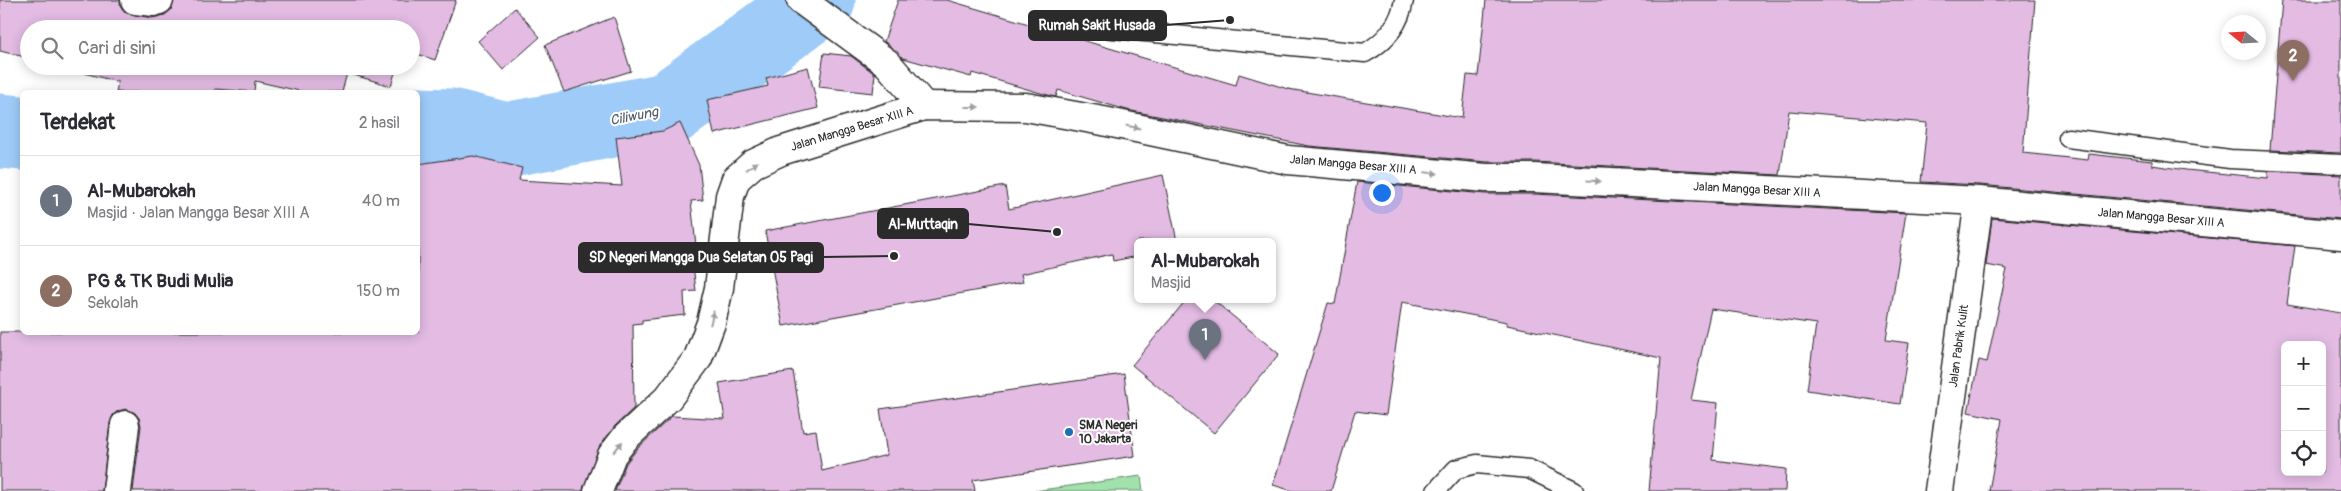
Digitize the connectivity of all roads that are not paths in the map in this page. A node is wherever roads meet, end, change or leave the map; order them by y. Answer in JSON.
{"nodes":[{"id":1,"x":135,"y":0,"type":"edge"},
{"id":2,"x":159,"y":0,"type":"edge"},
{"id":3,"x":1404,"y":0,"type":"edge"},
{"id":4,"x":803,"y":1,"type":"edge"},
{"id":5,"x":1049,"y":23,"type":"dead end"},
{"id":6,"x":924,"y":106,"type":"junction"},
{"id":7,"x":2068,"y":138,"type":"dead end"},
{"id":8,"x":2341,"y":164,"type":"edge"},
{"id":9,"x":1980,"y":201,"type":"junction"},
{"id":10,"x":2341,"y":235,"type":"edge"},
{"id":11,"x":125,"y":425,"type":"dead end"},
{"id":12,"x":117,"y":491,"type":"edge"},
{"id":13,"x":598,"y":491,"type":"edge"},
{"id":14,"x":1436,"y":491,"type":"edge"},
{"id":15,"x":1574,"y":491,"type":"edge"},
{"id":16,"x":1939,"y":491,"type":"edge"}],
"edges":[{"from":1,"to":2,"type":"street"},
{"from":3,"to":5,"type":"lane"},
{"from":4,"to":6,"type":"street"},
{"from":6,"to":9,"type":"street","name":"Jalan Mangga Besar XIII A","one_way":true},
{"from":13,"to":6,"type":"street","name":"Jalan Mangga Besar XIII A","one_way":true},
{"from":7,"to":8,"type":"lane"},
{"from":9,"to":10,"type":"street","name":"Jalan Mangga Besar XIII A"},
{"from":9,"to":16,"type":"street","name":"Jalan Pabrik Kulit"},
{"from":11,"to":12,"type":"street"},
{"from":14,"to":15,"type":"lane"}]}
